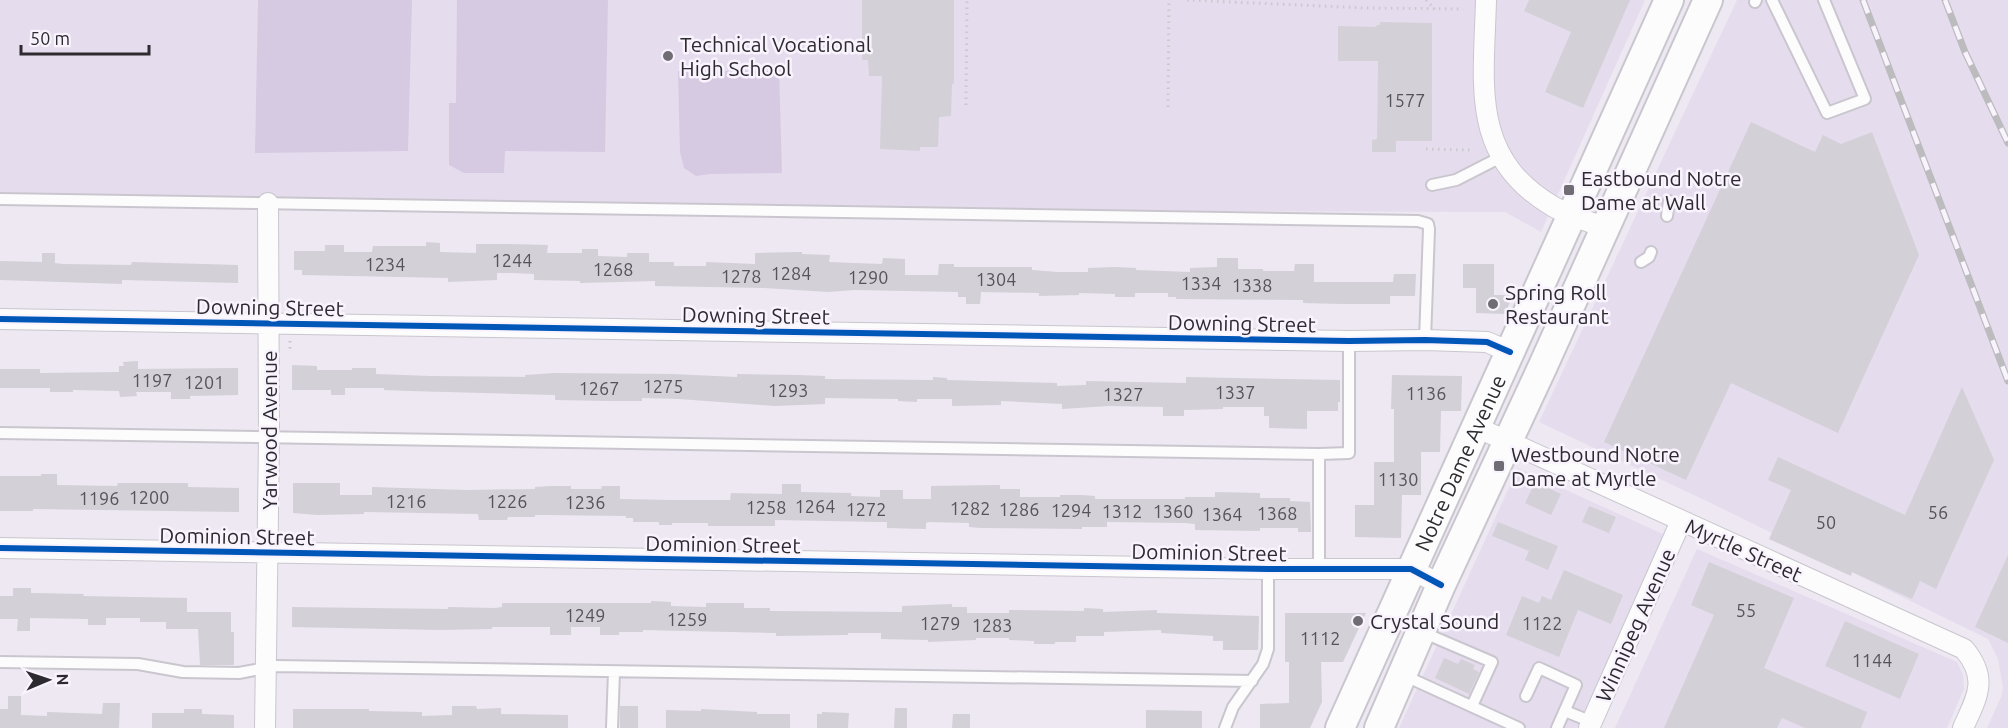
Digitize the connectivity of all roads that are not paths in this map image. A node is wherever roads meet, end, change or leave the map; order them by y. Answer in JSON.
{"nodes":[{"id":1,"x":1486,"y":0,"type":"edge"},
{"id":2,"x":1669,"y":0,"type":"edge"},
{"id":3,"x":1708,"y":0,"type":"edge"},
{"id":4,"x":1772,"y":0,"type":"edge"},
{"id":5,"x":1824,"y":0,"type":"edge"},
{"id":6,"x":1501,"y":158,"type":"junction"},
{"id":7,"x":1432,"y":185,"type":"dead end"},
{"id":8,"x":0,"y":199,"type":"edge"},
{"id":9,"x":1670,"y":201,"type":"dead end"},
{"id":10,"x":268,"y":203,"type":"junction"},
{"id":11,"x":1572,"y":215,"type":"junction"},
{"id":12,"x":1667,"y":216,"type":"dead end"},
{"id":13,"x":1605,"y":228,"type":"junction"},
{"id":14,"x":1651,"y":252,"type":"dead end"},
{"id":15,"x":1641,"y":261,"type":"dead end"},
{"id":16,"x":0,"y":319,"type":"edge"},
{"id":17,"x":269,"y":324,"type":"junction"},
{"id":18,"x":1425,"y":340,"type":"junction"},
{"id":19,"x":1349,"y":341,"type":"junction"},
{"id":20,"x":1510,"y":352,"type":"junction"},
{"id":21,"x":1476,"y":427,"type":"junction"},
{"id":22,"x":0,"y":433,"type":"edge"},
{"id":23,"x":269,"y":438,"type":"junction"},
{"id":24,"x":1508,"y":441,"type":"junction"},
{"id":25,"x":1319,"y":454,"type":"junction"},
{"id":26,"x":1681,"y":521,"type":"junction"},
{"id":27,"x":0,"y":549,"type":"edge"},
{"id":28,"x":267,"y":553,"type":"junction"},
{"id":29,"x":1269,"y":569,"type":"junction"},
{"id":30,"x":1411,"y":569,"type":"junction"},
{"id":31,"x":1319,"y":570,"type":"junction"},
{"id":32,"x":1441,"y":585,"type":"junction"},
{"id":33,"x":1422,"y":632,"type":"junction"},
{"id":34,"x":0,"y":662,"type":"edge"},
{"id":35,"x":265,"y":669,"type":"junction"},
{"id":36,"x":614,"y":672,"type":"junction"},
{"id":37,"x":1403,"y":675,"type":"junction"},
{"id":38,"x":1252,"y":681,"type":"junction"},
{"id":39,"x":1526,"y":696,"type":"dead end"},
{"id":40,"x":1472,"y":706,"type":"junction"},
{"id":41,"x":1565,"y":711,"type":"junction"},
{"id":42,"x":1590,"y":725,"type":"edge"},
{"id":43,"x":265,"y":728,"type":"edge"},
{"id":44,"x":612,"y":728,"type":"edge"},
{"id":45,"x":1225,"y":728,"type":"edge"},
{"id":46,"x":1340,"y":728,"type":"edge"},
{"id":47,"x":1379,"y":728,"type":"edge"},
{"id":48,"x":1519,"y":728,"type":"edge"},
{"id":49,"x":1557,"y":728,"type":"edge"},
{"id":50,"x":1963,"y":728,"type":"edge"}],
"edges":[{"from":1,"to":6,"type":"street"},
{"from":2,"to":11,"type":"main road","name":"Notre Dame Avenue"},
{"from":3,"to":13,"type":"main road","name":"Notre Dame Avenue"},
{"from":4,"to":5,"type":"lane"},
{"from":6,"to":7,"type":"lane"},
{"from":6,"to":11,"type":"street"},
{"from":8,"to":10,"type":"lane"},
{"from":9,"to":12,"type":"lane"},
{"from":10,"to":17,"type":"street","name":"Yarwood Avenue"},
{"from":10,"to":18,"type":"lane"},
{"from":11,"to":13,"type":"street"},
{"from":11,"to":20,"type":"main road","name":"Notre Dame Avenue"},
{"from":13,"to":24,"type":"main road","name":"Notre Dame Avenue"},
{"from":14,"to":15,"type":"lane"},
{"from":16,"to":17,"type":"street","name":"Downing Street"},
{"from":17,"to":19,"type":"street","name":"Downing Street"},
{"from":17,"to":23,"type":"street","name":"Yarwood Avenue"},
{"from":18,"to":19,"type":"street","name":"Downing Street"},
{"from":18,"to":20,"type":"street","name":"Downing Street"},
{"from":19,"to":25,"type":"lane"},
{"from":20,"to":21,"type":"main road","name":"Notre Dame Avenue"},
{"from":21,"to":24,"type":"street","name":"Myrtle Street"},
{"from":21,"to":30,"type":"main road","name":"Notre Dame Avenue"},
{"from":22,"to":23,"type":"lane"},
{"from":23,"to":25,"type":"lane"},
{"from":23,"to":28,"type":"street","name":"Yarwood Avenue"},
{"from":24,"to":26,"type":"street","name":"Myrtle Street"},
{"from":24,"to":32,"type":"main road","name":"Notre Dame Avenue"},
{"from":25,"to":31,"type":"lane"},
{"from":26,"to":42,"type":"street","name":"Winnipeg Avenue"},
{"from":26,"to":50,"type":"street","name":"Myrtle Street"},
{"from":27,"to":28,"type":"street","name":"Dominion Street"},
{"from":28,"to":29,"type":"street","name":"Dominion Street"},
{"from":28,"to":35,"type":"street","name":"Yarwood Avenue"},
{"from":29,"to":31,"type":"street","name":"Dominion Street"},
{"from":29,"to":38,"type":"lane"},
{"from":30,"to":31,"type":"street","name":"Dominion Street"},
{"from":30,"to":32,"type":"street","name":"Dominion Street"},
{"from":30,"to":46,"type":"main road","name":"Notre Dame Avenue"},
{"from":32,"to":33,"type":"main road","name":"Notre Dame Avenue"},
{"from":33,"to":37,"type":"main road","name":"Notre Dame Avenue"},
{"from":33,"to":40,"type":"lane"},
{"from":34,"to":35,"type":"lane"},
{"from":35,"to":36,"type":"lane"},
{"from":35,"to":43,"type":"street","name":"Yarwood Avenue"},
{"from":36,"to":38,"type":"lane"},
{"from":36,"to":44,"type":"lane"},
{"from":37,"to":40,"type":"lane"},
{"from":37,"to":47,"type":"main road","name":"Notre Dame Avenue"},
{"from":38,"to":45,"type":"lane"},
{"from":39,"to":41,"type":"lane"},
{"from":40,"to":48,"type":"lane"},
{"from":41,"to":42,"type":"lane"},
{"from":41,"to":49,"type":"lane"}]}
